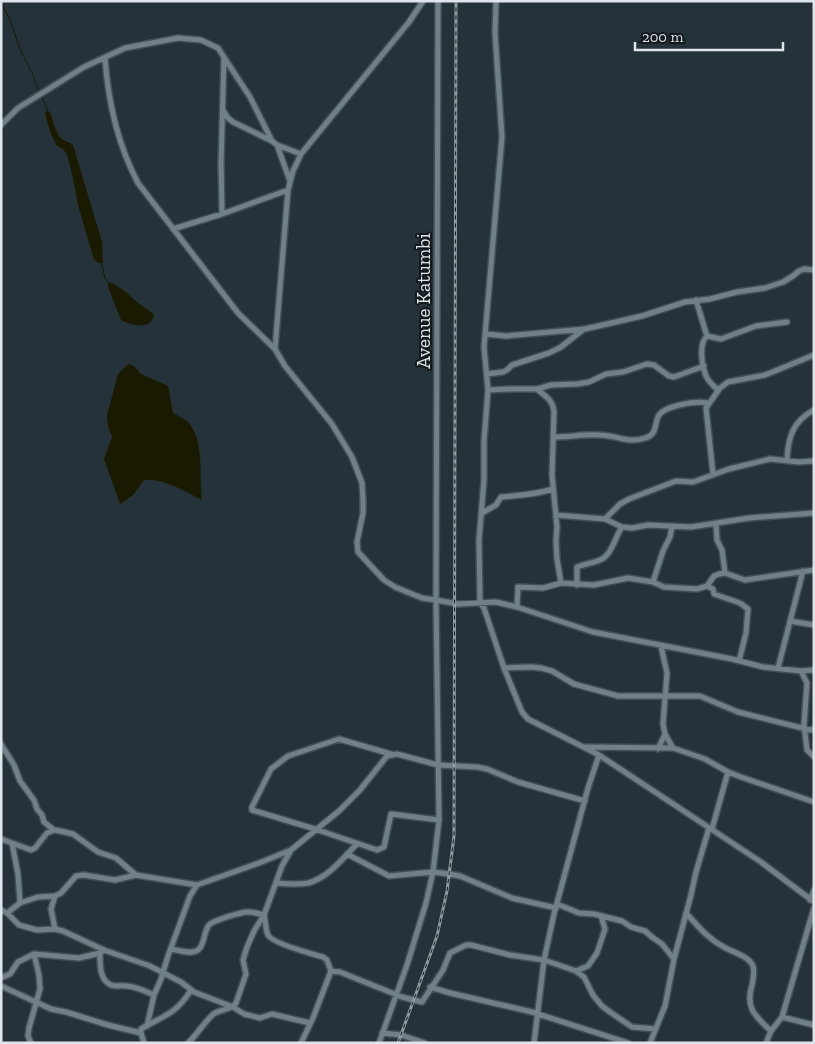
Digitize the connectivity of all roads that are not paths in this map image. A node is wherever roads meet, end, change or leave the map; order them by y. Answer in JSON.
{"nodes":[{"id":1,"x":423,"y":1,"type":"edge"},
{"id":2,"x":438,"y":1,"type":"edge"},
{"id":3,"x":496,"y":1,"type":"edge"},
{"id":4,"x":224,"y":57,"type":"junction"},
{"id":5,"x":105,"y":58,"type":"junction"},
{"id":6,"x":223,"y":110,"type":"junction"},
{"id":7,"x":1,"y":124,"type":"edge"},
{"id":8,"x":272,"y":141,"type":"junction"},
{"id":9,"x":277,"y":145,"type":"junction"},
{"id":10,"x":301,"y":154,"type":"junction"},
{"id":11,"x":290,"y":182,"type":"junction"},
{"id":12,"x":288,"y":190,"type":"junction"},
{"id":13,"x":222,"y":214,"type":"junction"},
{"id":14,"x":173,"y":229,"type":"junction"},
{"id":15,"x":814,"y":270,"type":"edge"},
{"id":16,"x":696,"y":300,"type":"junction"},
{"id":17,"x":787,"y":322,"type":"dead end"},
{"id":18,"x":585,"y":329,"type":"junction"},
{"id":19,"x":485,"y":334,"type":"junction"},
{"id":20,"x":706,"y":336,"type":"junction"},
{"id":21,"x":275,"y":350,"type":"junction"},
{"id":22,"x":814,"y":355,"type":"edge"},
{"id":23,"x":704,"y":366,"type":"junction"},
{"id":24,"x":487,"y":374,"type":"junction"},
{"id":25,"x":488,"y":390,"type":"junction"},
{"id":26,"x":537,"y":390,"type":"junction"},
{"id":27,"x":718,"y":390,"type":"junction"},
{"id":28,"x":708,"y":403,"type":"junction"},
{"id":29,"x":814,"y":410,"type":"edge"},
{"id":30,"x":554,"y":437,"type":"junction"},
{"id":31,"x":787,"y":460,"type":"junction"},
{"id":32,"x":814,"y":461,"type":"edge"},
{"id":33,"x":713,"y":474,"type":"junction"},
{"id":34,"x":553,"y":489,"type":"junction"},
{"id":35,"x":482,"y":513,"type":"junction"},
{"id":36,"x":814,"y":513,"type":"edge"},
{"id":37,"x":556,"y":515,"type":"junction"},
{"id":38,"x":605,"y":519,"type":"junction"},
{"id":39,"x":716,"y":524,"type":"junction"},
{"id":40,"x":672,"y":526,"type":"junction"},
{"id":41,"x":622,"y":527,"type":"junction"},
{"id":42,"x":814,"y":570,"type":"edge"},
{"id":43,"x":803,"y":571,"type":"junction"},
{"id":44,"x":725,"y":573,"type":"junction"},
{"id":45,"x":653,"y":582,"type":"junction"},
{"id":46,"x":561,"y":583,"type":"junction"},
{"id":47,"x":577,"y":585,"type":"junction"},
{"id":48,"x":707,"y":586,"type":"junction"},
{"id":49,"x":436,"y":600,"type":"junction"},
{"id":50,"x":480,"y":603,"type":"junction"},
{"id":51,"x":517,"y":607,"type":"junction"},
{"id":52,"x":790,"y":621,"type":"junction"},
{"id":53,"x":814,"y":625,"type":"edge"},
{"id":54,"x":661,"y":646,"type":"junction"},
{"id":55,"x":739,"y":661,"type":"junction"},
{"id":56,"x":504,"y":668,"type":"junction"},
{"id":57,"x":778,"y":668,"type":"junction"},
{"id":58,"x":814,"y":670,"type":"edge"},
{"id":59,"x":801,"y":671,"type":"junction"},
{"id":60,"x":665,"y":696,"type":"junction"},
{"id":61,"x":814,"y":728,"type":"edge"},
{"id":62,"x":805,"y":729,"type":"junction"},
{"id":63,"x":665,"y":734,"type":"junction"},
{"id":64,"x":1,"y":744,"type":"edge"},
{"id":65,"x":583,"y":747,"type":"junction"},
{"id":66,"x":658,"y":748,"type":"junction"},
{"id":67,"x":673,"y":748,"type":"junction"},
{"id":68,"x":391,"y":754,"type":"junction"},
{"id":69,"x":599,"y":755,"type":"junction"},
{"id":70,"x":814,"y":757,"type":"edge"},
{"id":71,"x":438,"y":765,"type":"junction"},
{"id":72,"x":728,"y":772,"type":"junction"},
{"id":73,"x":585,"y":802,"type":"junction"},
{"id":74,"x":814,"y":802,"type":"edge"},
{"id":75,"x":439,"y":820,"type":"junction"},
{"id":76,"x":711,"y":828,"type":"junction"},
{"id":77,"x":315,"y":829,"type":"junction"},
{"id":78,"x":54,"y":830,"type":"junction"},
{"id":79,"x":1,"y":839,"type":"edge"},
{"id":80,"x":12,"y":843,"type":"junction"},
{"id":81,"x":357,"y":844,"type":"junction"},
{"id":82,"x":291,"y":850,"type":"junction"},
{"id":83,"x":346,"y":854,"type":"junction"},
{"id":84,"x":433,"y":872,"type":"junction"},
{"id":85,"x":136,"y":875,"type":"junction"},
{"id":86,"x":276,"y":883,"type":"junction"},
{"id":87,"x":197,"y":886,"type":"junction"},
{"id":88,"x":814,"y":890,"type":"edge"},
{"id":89,"x":55,"y":896,"type":"junction"},
{"id":90,"x":812,"y":901,"type":"edge"},
{"id":91,"x":20,"y":903,"type":"junction"},
{"id":92,"x":556,"y":906,"type":"junction"},
{"id":93,"x":814,"y":908,"type":"edge"},
{"id":94,"x":1,"y":910,"type":"edge"},
{"id":95,"x":7,"y":913,"type":"junction"},
{"id":96,"x":686,"y":913,"type":"junction"},
{"id":97,"x":264,"y":915,"type":"junction"},
{"id":98,"x":601,"y":916,"type":"junction"},
{"id":99,"x":55,"y":929,"type":"junction"},
{"id":100,"x":171,"y":948,"type":"junction"},
{"id":101,"x":102,"y":951,"type":"junction"},
{"id":102,"x":34,"y":954,"type":"junction"},
{"id":103,"x":674,"y":959,"type":"junction"},
{"id":104,"x":544,"y":960,"type":"junction"},
{"id":105,"x":331,"y":971,"type":"junction"},
{"id":106,"x":576,"y":971,"type":"junction"},
{"id":107,"x":163,"y":973,"type":"junction"},
{"id":108,"x":1,"y":978,"type":"edge"},
{"id":109,"x":1,"y":986,"type":"edge"},
{"id":110,"x":430,"y":987,"type":"junction"},
{"id":111,"x":191,"y":990,"type":"junction"},
{"id":112,"x":397,"y":994,"type":"junction"},
{"id":113,"x":154,"y":995,"type":"junction"},
{"id":114,"x":37,"y":1003,"type":"junction"},
{"id":115,"x":233,"y":1007,"type":"junction"},
{"id":116,"x":536,"y":1014,"type":"junction"},
{"id":117,"x":782,"y":1017,"type":"junction"},
{"id":118,"x":310,"y":1023,"type":"junction"},
{"id":119,"x":814,"y":1025,"type":"edge"},
{"id":120,"x":143,"y":1029,"type":"junction"},
{"id":121,"x":656,"y":1029,"type":"junction"},
{"id":122,"x":771,"y":1031,"type":"junction"},
{"id":123,"x":382,"y":1033,"type":"junction"},
{"id":124,"x":31,"y":1043,"type":"edge"},
{"id":125,"x":144,"y":1043,"type":"edge"},
{"id":126,"x":188,"y":1043,"type":"edge"},
{"id":127,"x":301,"y":1043,"type":"edge"},
{"id":128,"x":379,"y":1043,"type":"edge"},
{"id":129,"x":425,"y":1043,"type":"edge"},
{"id":130,"x":534,"y":1043,"type":"edge"},
{"id":131,"x":628,"y":1043,"type":"edge"},
{"id":132,"x":650,"y":1043,"type":"edge"},
{"id":133,"x":766,"y":1043,"type":"edge"}],
"edges":[{"from":1,"to":10,"type":"street"},
{"from":2,"to":49,"type":"street","name":"Avenue Katumbi"},
{"from":3,"to":19,"type":"street"},
{"from":4,"to":5,"type":"street"},
{"from":4,"to":6,"type":"street"},
{"from":4,"to":8,"type":"street"},
{"from":5,"to":7,"type":"street"},
{"from":5,"to":14,"type":"street"},
{"from":6,"to":8,"type":"street"},
{"from":6,"to":13,"type":"street"},
{"from":8,"to":9,"type":"street"},
{"from":9,"to":10,"type":"street"},
{"from":9,"to":11,"type":"street"},
{"from":10,"to":11,"type":"street"},
{"from":11,"to":12,"type":"street"},
{"from":12,"to":13,"type":"street"},
{"from":12,"to":21,"type":"street"},
{"from":13,"to":14,"type":"street"},
{"from":14,"to":21,"type":"street"},
{"from":15,"to":16,"type":"street"},
{"from":16,"to":18,"type":"street"},
{"from":16,"to":20,"type":"street"},
{"from":17,"to":20,"type":"street"},
{"from":18,"to":19,"type":"street"},
{"from":18,"to":24,"type":"street"},
{"from":19,"to":24,"type":"street"},
{"from":20,"to":23,"type":"street"},
{"from":21,"to":49,"type":"street"},
{"from":22,"to":27,"type":"street"},
{"from":23,"to":26,"type":"street"},
{"from":23,"to":27,"type":"street"},
{"from":24,"to":25,"type":"street"},
{"from":25,"to":26,"type":"street"},
{"from":25,"to":35,"type":"street"},
{"from":26,"to":30,"type":"street"},
{"from":27,"to":28,"type":"street"},
{"from":28,"to":30,"type":"street"},
{"from":28,"to":33,"type":"street"},
{"from":29,"to":31,"type":"street"},
{"from":30,"to":34,"type":"street"},
{"from":31,"to":32,"type":"street"},
{"from":31,"to":33,"type":"street"},
{"from":33,"to":38,"type":"street"},
{"from":34,"to":35,"type":"street"},
{"from":34,"to":37,"type":"street"},
{"from":35,"to":50,"type":"street"},
{"from":36,"to":39,"type":"street"},
{"from":37,"to":38,"type":"street"},
{"from":37,"to":46,"type":"street"},
{"from":38,"to":41,"type":"street"},
{"from":39,"to":40,"type":"street"},
{"from":39,"to":44,"type":"street"},
{"from":40,"to":41,"type":"street"},
{"from":40,"to":45,"type":"street"},
{"from":41,"to":47,"type":"street"},
{"from":42,"to":43,"type":"street"},
{"from":43,"to":44,"type":"street"},
{"from":43,"to":52,"type":"street"},
{"from":44,"to":48,"type":"street"},
{"from":45,"to":47,"type":"street"},
{"from":45,"to":48,"type":"street"},
{"from":46,"to":47,"type":"street"},
{"from":46,"to":51,"type":"street"},
{"from":48,"to":55,"type":"street"},
{"from":49,"to":50,"type":"street"},
{"from":49,"to":71,"type":"street","name":"Avenue Katumbi"},
{"from":50,"to":51,"type":"street"},
{"from":50,"to":56,"type":"street"},
{"from":51,"to":54,"type":"street"},
{"from":52,"to":53,"type":"street"},
{"from":52,"to":57,"type":"street"},
{"from":54,"to":55,"type":"street"},
{"from":54,"to":60,"type":"street"},
{"from":55,"to":57,"type":"street"},
{"from":56,"to":60,"type":"street"},
{"from":56,"to":65,"type":"street"},
{"from":57,"to":59,"type":"street"},
{"from":58,"to":59,"type":"street"},
{"from":59,"to":62,"type":"street"},
{"from":60,"to":62,"type":"street"},
{"from":60,"to":63,"type":"street"},
{"from":61,"to":62,"type":"street"},
{"from":62,"to":70,"type":"street"},
{"from":63,"to":66,"type":"street"},
{"from":63,"to":67,"type":"street"},
{"from":64,"to":78,"type":"street"},
{"from":65,"to":66,"type":"street"},
{"from":65,"to":69,"type":"street"},
{"from":66,"to":67,"type":"street"},
{"from":67,"to":72,"type":"street"},
{"from":68,"to":71,"type":"street"},
{"from":68,"to":77,"type":"street"},
{"from":68,"to":77,"type":"street"},
{"from":69,"to":73,"type":"street"},
{"from":69,"to":76,"type":"street"},
{"from":71,"to":73,"type":"street"},
{"from":71,"to":75,"type":"street","name":"Avenue Katumbi"},
{"from":72,"to":74,"type":"street"},
{"from":72,"to":76,"type":"street"},
{"from":73,"to":92,"type":"street"},
{"from":75,"to":81,"type":"street"},
{"from":75,"to":84,"type":"street","name":"Avenue Katumbi"},
{"from":76,"to":90,"type":"street"},
{"from":76,"to":96,"type":"street"},
{"from":77,"to":81,"type":"street"},
{"from":77,"to":82,"type":"street"},
{"from":78,"to":80,"type":"street"},
{"from":78,"to":85,"type":"street"},
{"from":79,"to":80,"type":"street"},
{"from":80,"to":91,"type":"street"},
{"from":81,"to":83,"type":"street"},
{"from":82,"to":86,"type":"street"},
{"from":82,"to":87,"type":"street"},
{"from":83,"to":84,"type":"street"},
{"from":83,"to":86,"type":"street"},
{"from":84,"to":92,"type":"street"},
{"from":84,"to":112,"type":"street","name":"Avenue Katumbi"},
{"from":85,"to":87,"type":"street"},
{"from":85,"to":89,"type":"street"},
{"from":86,"to":97,"type":"street"},
{"from":87,"to":100,"type":"street"},
{"from":88,"to":90,"type":"street"},
{"from":89,"to":91,"type":"street"},
{"from":89,"to":99,"type":"street"},
{"from":91,"to":95,"type":"street"},
{"from":92,"to":98,"type":"street"},
{"from":92,"to":104,"type":"street"},
{"from":93,"to":117,"type":"street"},
{"from":94,"to":95,"type":"street"},
{"from":95,"to":99,"type":"street"},
{"from":96,"to":103,"type":"street"},
{"from":96,"to":122,"type":"street"},
{"from":97,"to":100,"type":"street"},
{"from":97,"to":105,"type":"street"},
{"from":97,"to":115,"type":"street"},
{"from":98,"to":103,"type":"street"},
{"from":98,"to":106,"type":"street"},
{"from":99,"to":101,"type":"street"},
{"from":100,"to":107,"type":"street"},
{"from":101,"to":102,"type":"street"},
{"from":101,"to":107,"type":"street"},
{"from":101,"to":113,"type":"street"},
{"from":102,"to":108,"type":"street"},
{"from":102,"to":114,"type":"street"},
{"from":103,"to":121,"type":"street"},
{"from":104,"to":106,"type":"street"},
{"from":104,"to":110,"type":"street"},
{"from":104,"to":116,"type":"street"},
{"from":105,"to":112,"type":"street"},
{"from":105,"to":118,"type":"street"},
{"from":106,"to":121,"type":"street"},
{"from":107,"to":111,"type":"street"},
{"from":107,"to":113,"type":"street"},
{"from":109,"to":114,"type":"street"},
{"from":110,"to":112,"type":"street"},
{"from":110,"to":116,"type":"street"},
{"from":111,"to":115,"type":"street"},
{"from":111,"to":120,"type":"street"},
{"from":112,"to":123,"type":"street","name":"Avenue Katumbi"},
{"from":113,"to":120,"type":"street"},
{"from":114,"to":120,"type":"street"},
{"from":114,"to":124,"type":"street"},
{"from":115,"to":118,"type":"street"},
{"from":115,"to":126,"type":"street"},
{"from":116,"to":130,"type":"street"},
{"from":116,"to":131,"type":"street"},
{"from":117,"to":119,"type":"street"},
{"from":117,"to":122,"type":"street"},
{"from":118,"to":127,"type":"street"},
{"from":120,"to":125,"type":"street"},
{"from":121,"to":132,"type":"street"},
{"from":122,"to":133,"type":"street"},
{"from":123,"to":128,"type":"street","name":"Avenue Katumbi"},
{"from":123,"to":129,"type":"street"}]}
